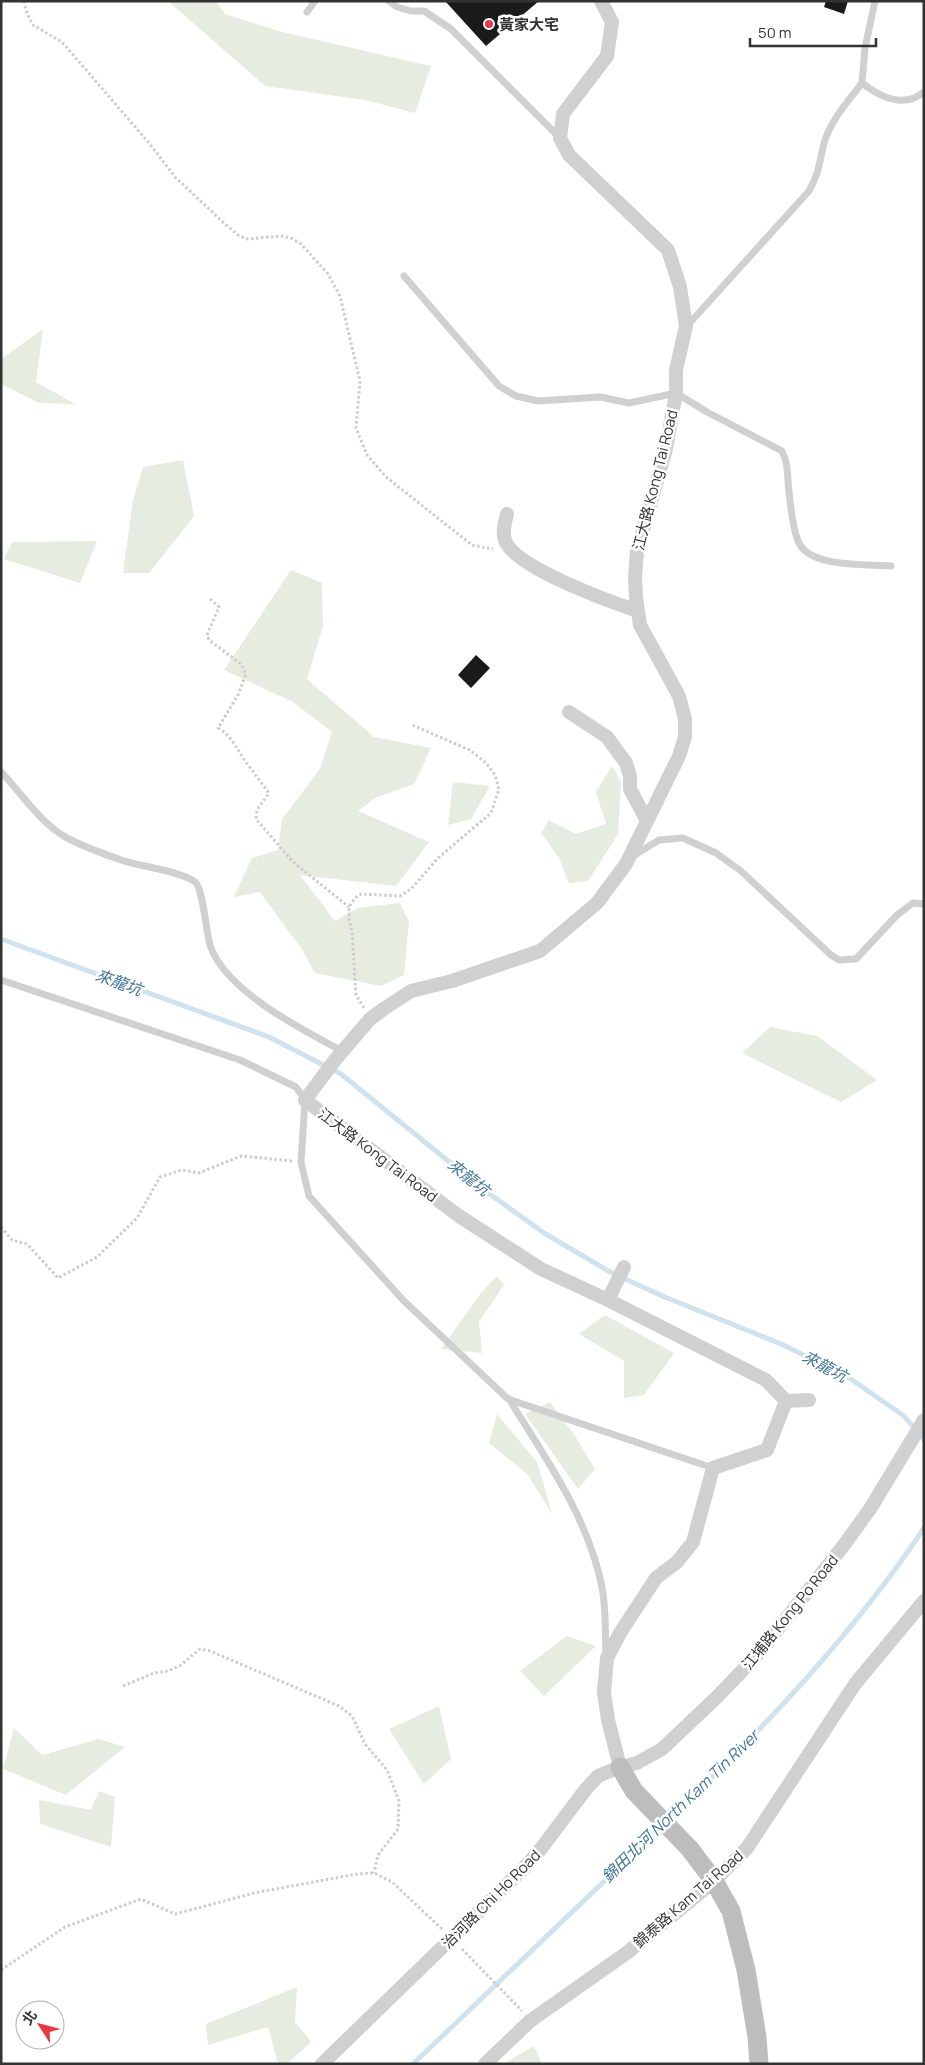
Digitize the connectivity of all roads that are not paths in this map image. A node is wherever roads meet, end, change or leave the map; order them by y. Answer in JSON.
{"nodes":[{"id":1,"x":315,"y":1,"type":"edge"},
{"id":2,"x":389,"y":1,"type":"edge"},
{"id":3,"x":601,"y":1,"type":"edge"},
{"id":4,"x":875,"y":1,"type":"edge"},
{"id":5,"x":307,"y":12,"type":"dead end"},
{"id":6,"x":862,"y":83,"type":"junction"},
{"id":7,"x":924,"y":92,"type":"edge"},
{"id":8,"x":560,"y":138,"type":"junction"},
{"id":9,"x":404,"y":276,"type":"dead end"},
{"id":10,"x":686,"y":326,"type":"junction"},
{"id":11,"x":676,"y":393,"type":"junction"},
{"id":12,"x":506,"y":514,"type":"dead end"},
{"id":13,"x":891,"y":566,"type":"dead end"},
{"id":14,"x":638,"y":611,"type":"junction"},
{"id":15,"x":569,"y":712,"type":"dead end"},
{"id":16,"x":1,"y":772,"type":"edge"},
{"id":17,"x":646,"y":819,"type":"junction"},
{"id":18,"x":626,"y":864,"type":"junction"},
{"id":19,"x":924,"y":904,"type":"edge"},
{"id":20,"x":1,"y":980,"type":"edge"},
{"id":21,"x":340,"y":1056,"type":"junction"},
{"id":22,"x":304,"y":1100,"type":"junction"},
{"id":23,"x":624,"y":1268,"type":"dead end"},
{"id":24,"x":608,"y":1300,"type":"junction"},
{"id":25,"x":508,"y":1399,"type":"junction"},
{"id":26,"x":809,"y":1400,"type":"dead end"},
{"id":27,"x":786,"y":1401,"type":"junction"},
{"id":28,"x":924,"y":1420,"type":"edge"},
{"id":29,"x":714,"y":1468,"type":"junction"},
{"id":30,"x":924,"y":1601,"type":"edge"},
{"id":31,"x":607,"y":1658,"type":"junction"},
{"id":32,"x":620,"y":1767,"type":"junction"},
{"id":33,"x":714,"y":1881,"type":"junction"},
{"id":34,"x":322,"y":2064,"type":"edge"},
{"id":35,"x":485,"y":2064,"type":"edge"},
{"id":36,"x":759,"y":2064,"type":"edge"}],
"edges":[{"from":1,"to":5,"type":"lane"},
{"from":2,"to":8,"type":"lane"},
{"from":3,"to":8,"type":"street"},
{"from":4,"to":6,"type":"lane"},
{"from":6,"to":7,"type":"lane"},
{"from":6,"to":10,"type":"lane"},
{"from":8,"to":10,"type":"street","name":"江大路 Kong Tai Road"},
{"from":9,"to":11,"type":"lane"},
{"from":10,"to":11,"type":"street","name":"江大路 Kong Tai Road"},
{"from":11,"to":13,"type":"lane"},
{"from":11,"to":14,"type":"street","name":"江大路 Kong Tai Road"},
{"from":12,"to":14,"type":"street"},
{"from":14,"to":17,"type":"street","name":"江大路 Kong Tai Road"},
{"from":15,"to":17,"type":"street"},
{"from":16,"to":21,"type":"lane"},
{"from":17,"to":18,"type":"street","name":"江大路 Kong Tai Road"},
{"from":18,"to":19,"type":"lane"},
{"from":18,"to":21,"type":"street","name":"江大路 Kong Tai Road"},
{"from":20,"to":22,"type":"lane"},
{"from":21,"to":22,"type":"street","name":"江大路 Kong Tai Road"},
{"from":22,"to":24,"type":"street","name":"江大路 Kong Tai Road"},
{"from":22,"to":25,"type":"lane"},
{"from":23,"to":24,"type":"street"},
{"from":24,"to":27,"type":"street","name":"江大路 Kong Tai Road"},
{"from":25,"to":29,"type":"lane"},
{"from":25,"to":31,"type":"lane"},
{"from":26,"to":27,"type":"street"},
{"from":27,"to":29,"type":"street"},
{"from":28,"to":32,"type":"street","name":"江埔路 Kong Po Road"},
{"from":29,"to":31,"type":"street"},
{"from":30,"to":33,"type":"street","name":"錦泰路 Kam Tai Road"},
{"from":31,"to":32,"type":"street"},
{"from":32,"to":33,"type":"street"},
{"from":32,"to":34,"type":"street","name":"治河路 Chi Ho Road"},
{"from":33,"to":35,"type":"street","name":"錦泰路 Kam Tai Road"},
{"from":33,"to":36,"type":"street"}]}
